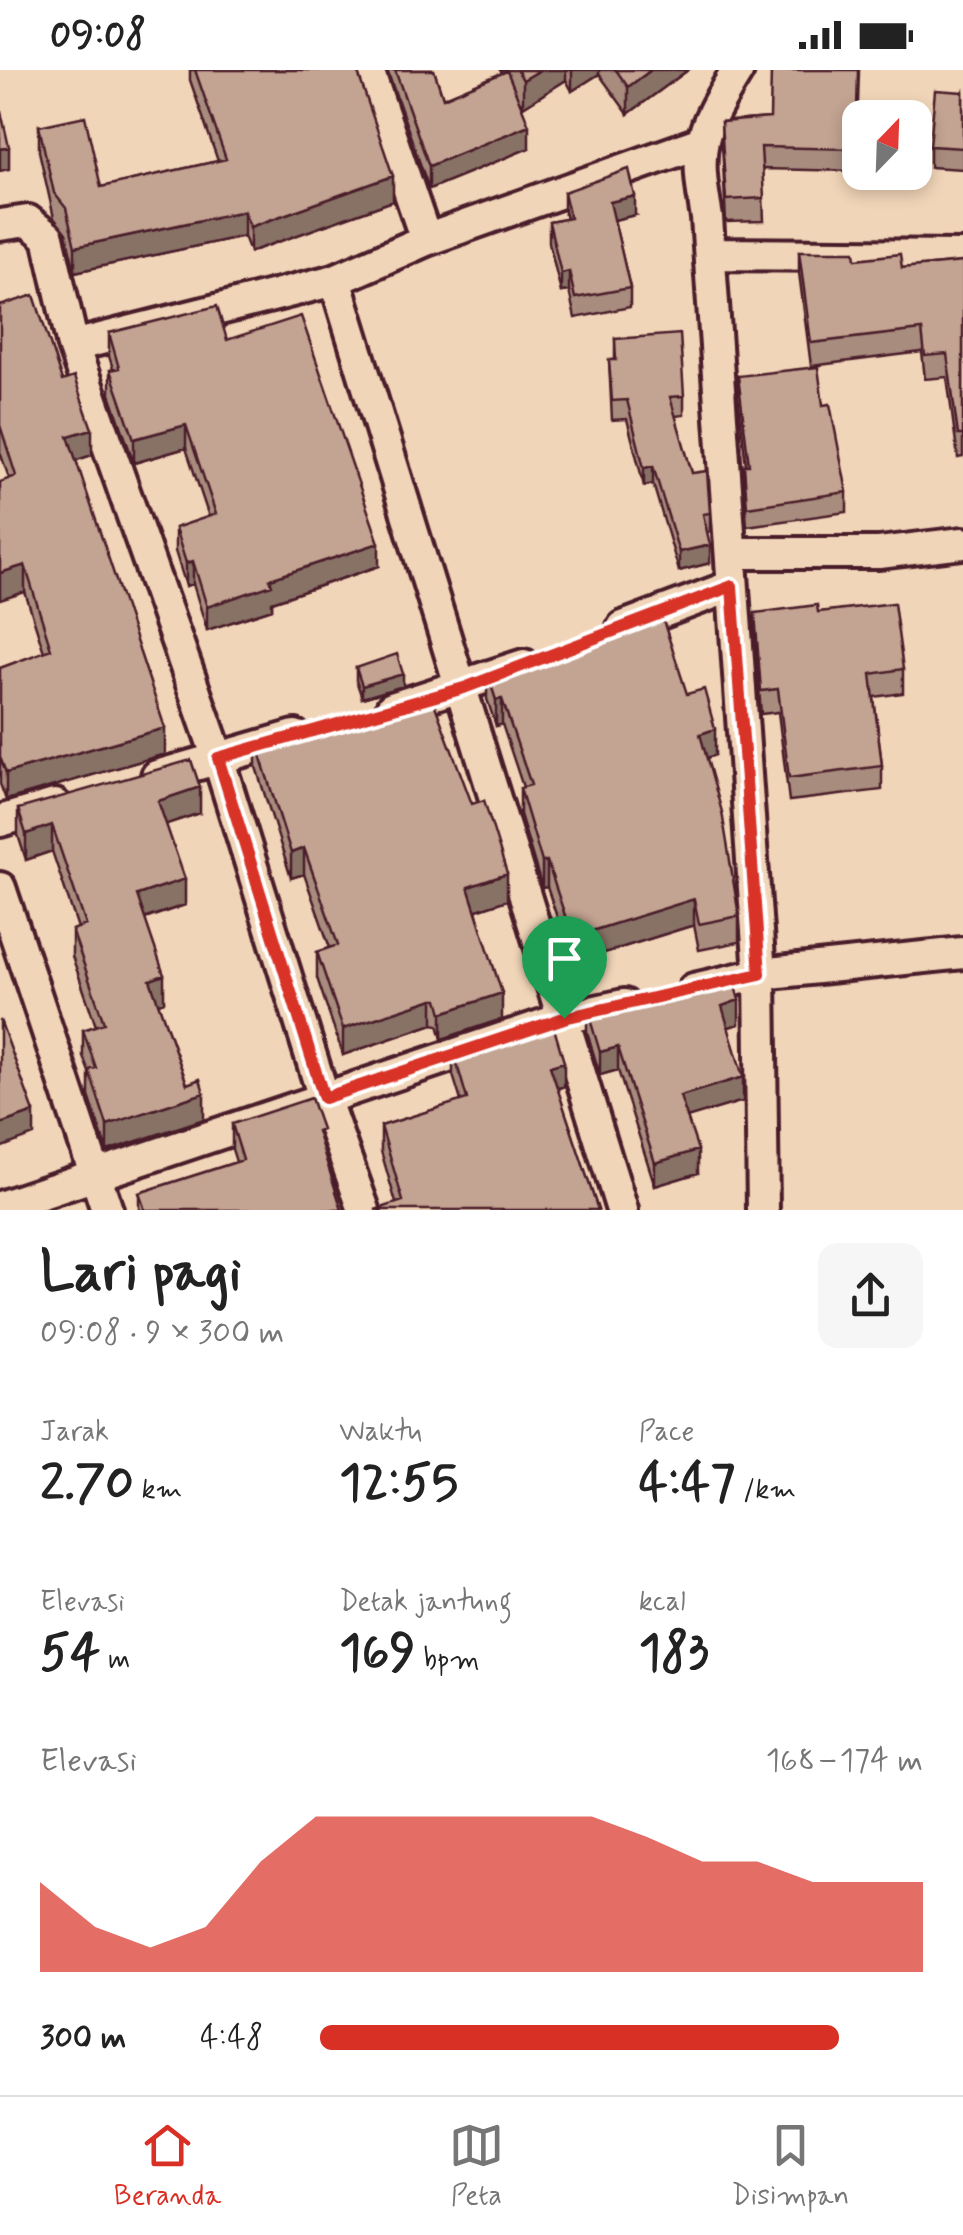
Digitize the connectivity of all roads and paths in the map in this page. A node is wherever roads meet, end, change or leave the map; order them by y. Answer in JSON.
{"nodes":[{"id":1,"x":368,"y":70,"type":"edge"},
{"id":2,"x":738,"y":70,"type":"edge"},
{"id":3,"x":702,"y":142,"type":"junction"},
{"id":4,"x":0,"y":225,"type":"edge"},
{"id":5,"x":426,"y":240,"type":"junction"},
{"id":6,"x":710,"y":254,"type":"junction"},
{"id":7,"x":963,"y":256,"type":"edge"},
{"id":8,"x":335,"y":280,"type":"junction"},
{"id":9,"x":72,"y":346,"type":"junction"},
{"id":10,"x":963,"y":544,"type":"edge"},
{"id":11,"x":730,"y":553,"type":"junction"},
{"id":12,"x":732,"y":586,"type":"junction"},
{"id":13,"x":589,"y":640,"type":"edge"},
{"id":14,"x":553,"y":654,"type":"edge"},
{"id":15,"x":464,"y":688,"type":"junction"},
{"id":16,"x":369,"y":715,"type":"edge"},
{"id":17,"x":332,"y":726,"type":"edge"},
{"id":18,"x":218,"y":758,"type":"junction"},
{"id":19,"x":127,"y":784,"type":"edge"},
{"id":20,"x":91,"y":795,"type":"edge"},
{"id":21,"x":0,"y":821,"type":"edge"},
{"id":22,"x":0,"y":888,"type":"edge"},
{"id":23,"x":963,"y":953,"type":"edge"},
{"id":24,"x":760,"y":974,"type":"junction"},
{"id":25,"x":564,"y":1018,"type":"junction"},
{"id":26,"x":324,"y":1098,"type":"junction"},
{"id":27,"x":94,"y":1173,"type":"junction"},
{"id":28,"x":0,"y":1206,"type":"edge"},
{"id":29,"x":107,"y":1210,"type":"edge"},
{"id":30,"x":364,"y":1210,"type":"edge"},
{"id":31,"x":622,"y":1210,"type":"edge"},
{"id":32,"x":763,"y":1210,"type":"edge"}],
"edges":[{"from":1,"to":5,"type":"street"},
{"from":2,"to":3,"type":"street"},
{"from":3,"to":5,"type":"street"},
{"from":3,"to":6,"type":"street"},
{"from":4,"to":9,"type":"street"},
{"from":5,"to":8,"type":"street"},
{"from":6,"to":7,"type":"street"},
{"from":6,"to":11,"type":"street"},
{"from":8,"to":9,"type":"street"},
{"from":8,"to":15,"type":"street"},
{"from":9,"to":18,"type":"street"},
{"from":10,"to":11,"type":"street"},
{"from":11,"to":12,"type":"street"},
{"from":12,"to":13,"type":"street"},
{"from":12,"to":24,"type":"street"},
{"from":14,"to":15,"type":"street"},
{"from":15,"to":16,"type":"street"},
{"from":15,"to":25,"type":"street"},
{"from":17,"to":18,"type":"street"},
{"from":18,"to":19,"type":"street"},
{"from":18,"to":26,"type":"street"},
{"from":20,"to":21,"type":"street"},
{"from":22,"to":27,"type":"street"},
{"from":23,"to":24,"type":"street"},
{"from":24,"to":25,"type":"street"},
{"from":24,"to":32,"type":"street"},
{"from":25,"to":26,"type":"street"},
{"from":25,"to":31,"type":"street"},
{"from":26,"to":27,"type":"street"},
{"from":26,"to":30,"type":"street"},
{"from":27,"to":28,"type":"street"},
{"from":27,"to":29,"type":"street"}]}
